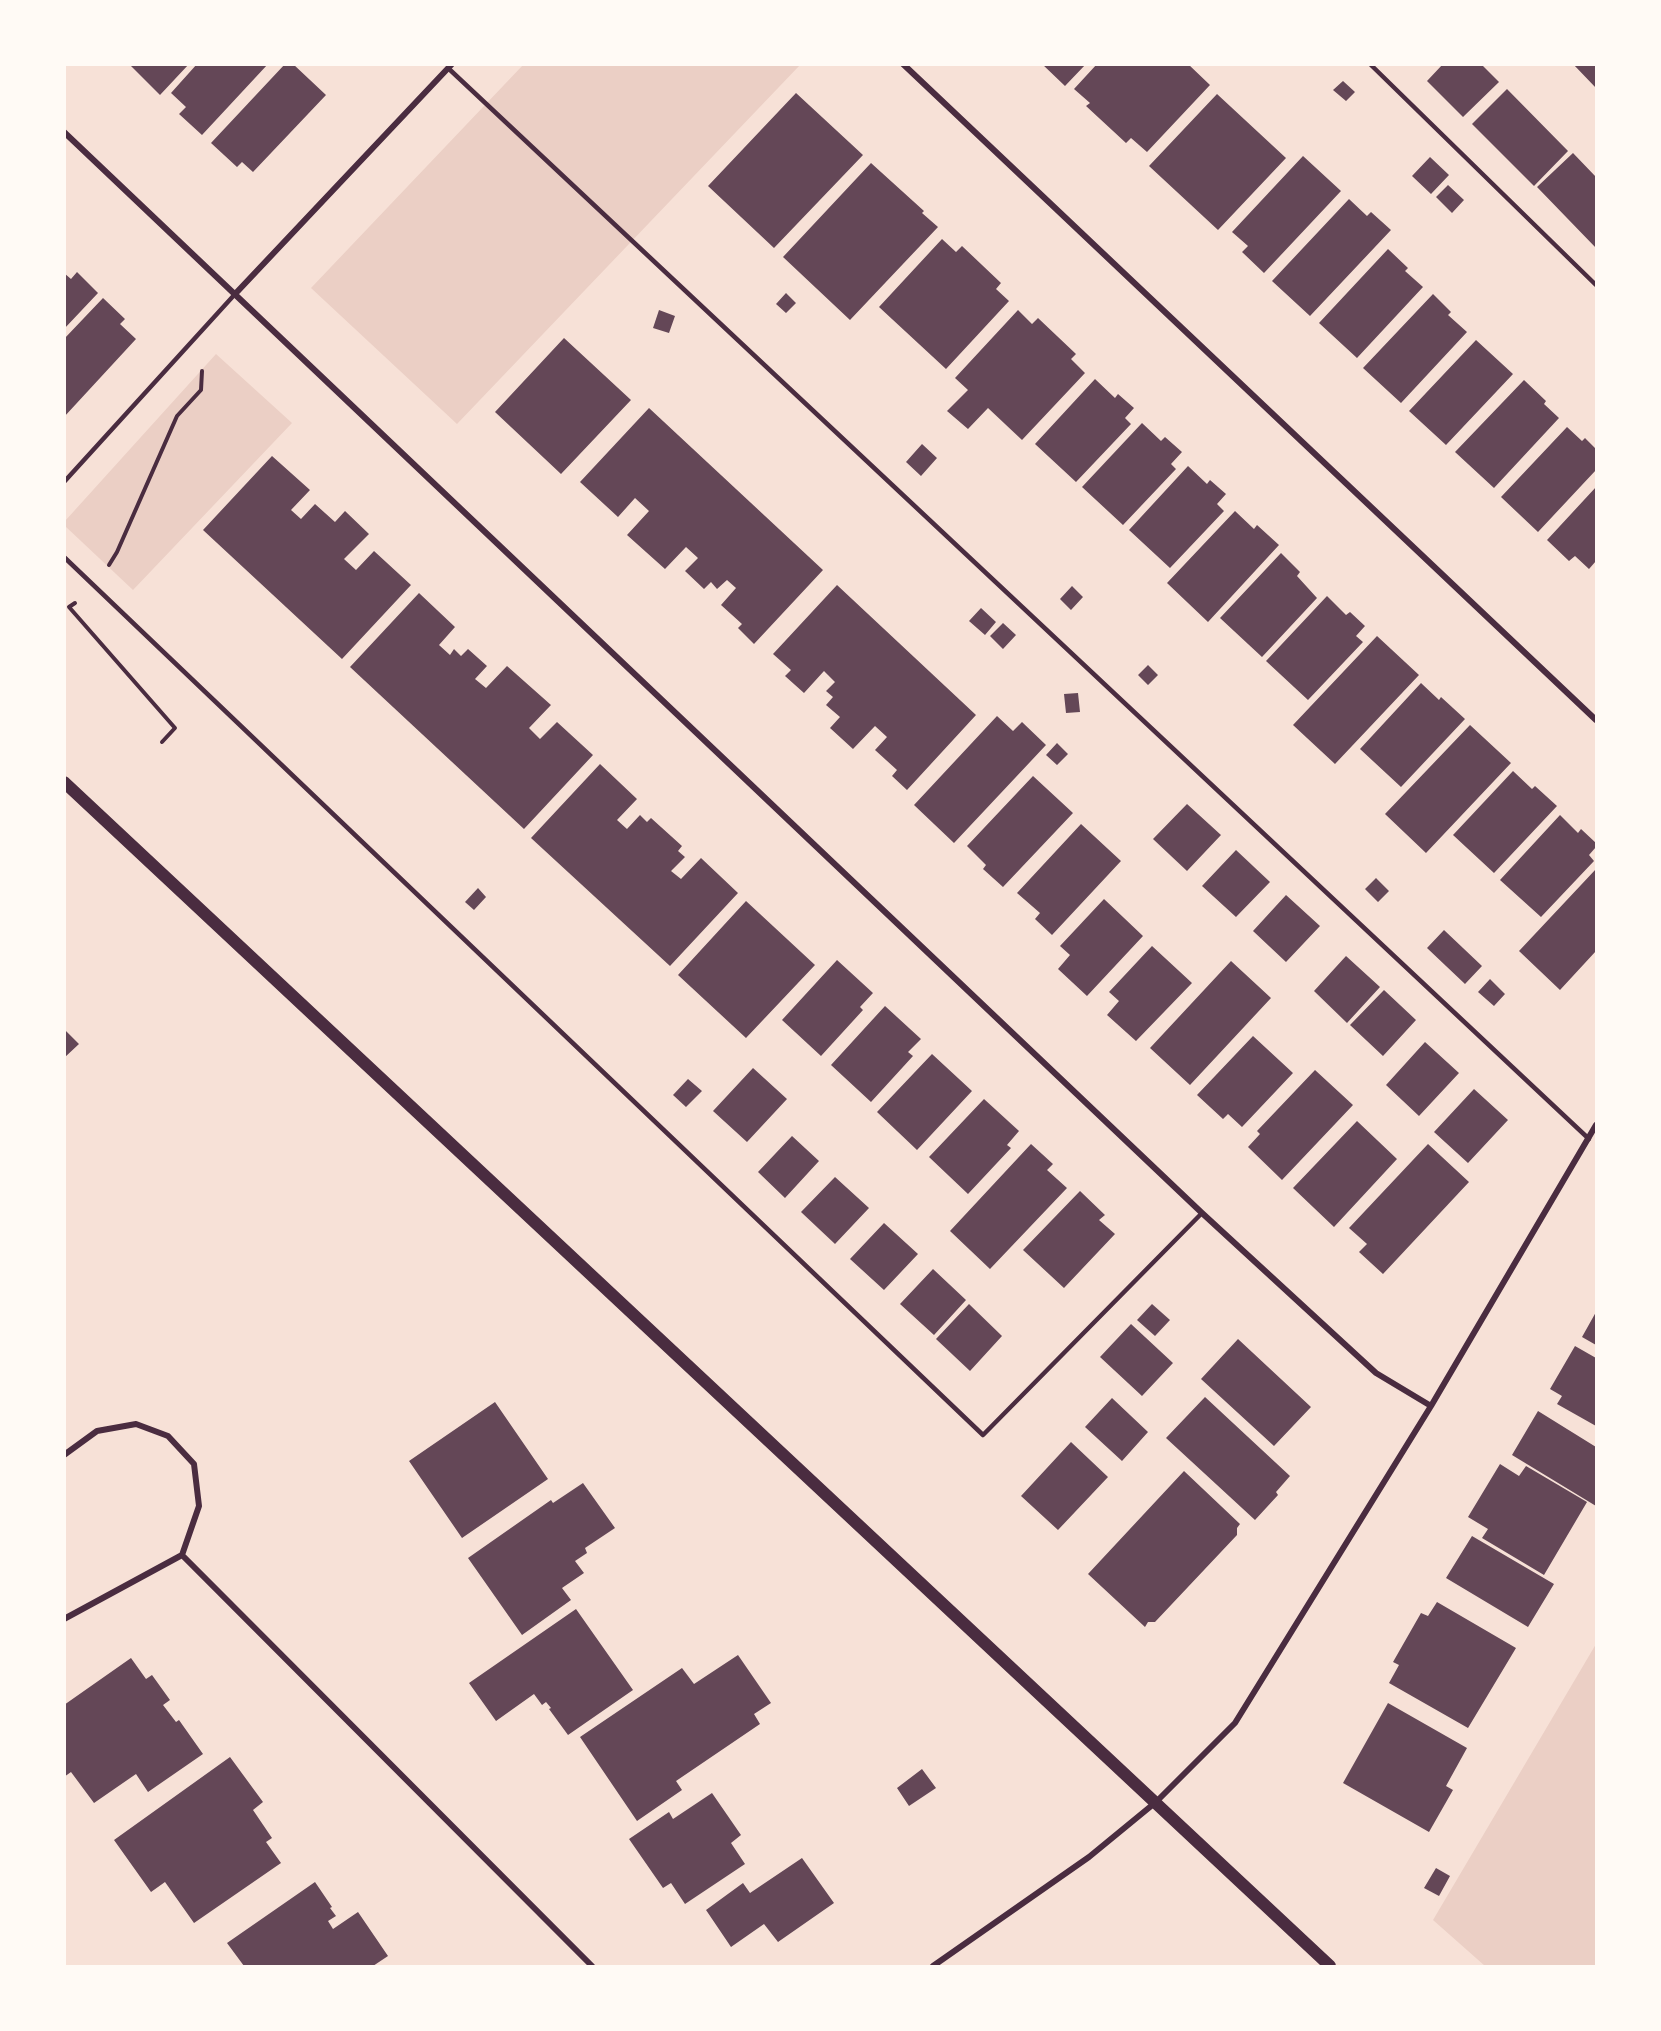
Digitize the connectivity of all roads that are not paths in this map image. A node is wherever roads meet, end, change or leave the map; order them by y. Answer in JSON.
{"nodes":[{"id":1,"x":903,"y":64,"type":"edge"},
{"id":2,"x":1370,"y":64,"type":"edge"},
{"id":3,"x":450,"y":66,"type":"edge"},
{"id":4,"x":64,"y":132,"type":"edge"},
{"id":5,"x":1596,"y":285,"type":"edge"},
{"id":6,"x":236,"y":293,"type":"junction"},
{"id":7,"x":64,"y":482,"type":"edge"},
{"id":8,"x":64,"y":557,"type":"edge"},
{"id":9,"x":1596,"y":720,"type":"edge"},
{"id":10,"x":64,"y":782,"type":"edge"},
{"id":11,"x":1596,"y":1125,"type":"edge"},
{"id":12,"x":1588,"y":1139,"type":"junction"},
{"id":13,"x":1202,"y":1214,"type":"junction"},
{"id":14,"x":1431,"y":1406,"type":"junction"},
{"id":15,"x":64,"y":1455,"type":"edge"},
{"id":16,"x":182,"y":1556,"type":"junction"},
{"id":17,"x":64,"y":1619,"type":"edge"},
{"id":18,"x":1156,"y":1803,"type":"junction"},
{"id":19,"x":592,"y":1966,"type":"edge"},
{"id":20,"x":933,"y":1966,"type":"edge"},
{"id":21,"x":1330,"y":1966,"type":"edge"}],
"edges":[{"from":1,"to":9,"type":"street"},
{"from":2,"to":5,"type":"lane"},
{"from":3,"to":6,"type":"street"},
{"from":3,"to":12,"type":"lane"},
{"from":4,"to":6,"type":"street"},
{"from":6,"to":7,"type":"lane"},
{"from":6,"to":13,"type":"street"},
{"from":8,"to":13,"type":"lane"},
{"from":10,"to":18,"type":"main road"},
{"from":11,"to":12,"type":"street"},
{"from":12,"to":14,"type":"street"},
{"from":13,"to":14,"type":"street"},
{"from":14,"to":18,"type":"street"},
{"from":15,"to":16,"type":"street"},
{"from":16,"to":17,"type":"street"},
{"from":16,"to":19,"type":"street"},
{"from":18,"to":20,"type":"street"},
{"from":18,"to":21,"type":"main road"}]}
